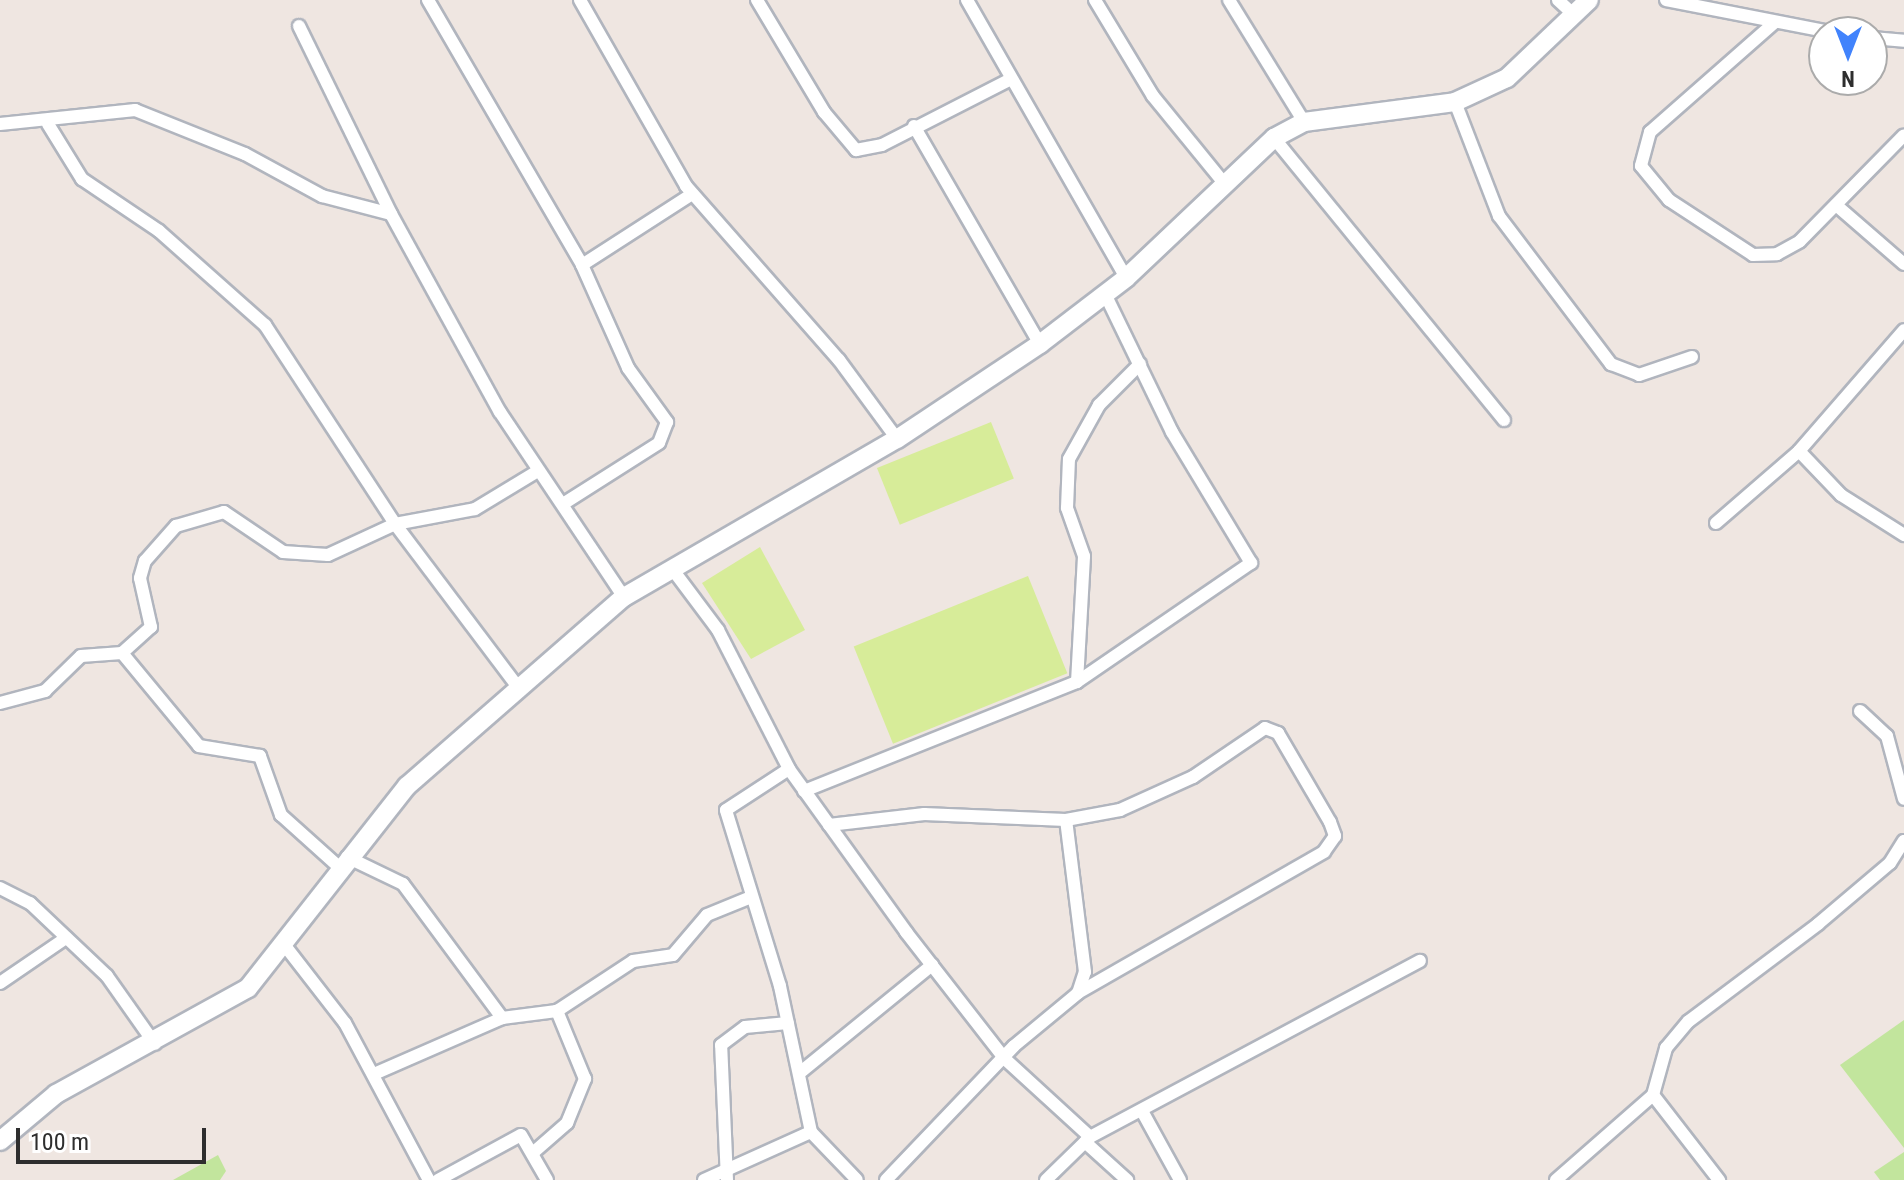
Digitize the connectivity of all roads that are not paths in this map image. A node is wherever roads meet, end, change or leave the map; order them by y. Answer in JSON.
{"nodes":[{"id":1,"x":428,"y":0,"type":"edge"},
{"id":2,"x":580,"y":0,"type":"edge"},
{"id":3,"x":757,"y":0,"type":"edge"},
{"id":4,"x":967,"y":0,"type":"edge"},
{"id":5,"x":1095,"y":0,"type":"edge"},
{"id":6,"x":1229,"y":0,"type":"edge"},
{"id":7,"x":1589,"y":0,"type":"edge"},
{"id":8,"x":1666,"y":0,"type":"edge"},
{"id":9,"x":1565,"y":7,"type":"edge"},
{"id":10,"x":1774,"y":23,"type":"junction"},
{"id":11,"x":299,"y":26,"type":"dead end"},
{"id":12,"x":1808,"y":28,"type":"edge"},
{"id":13,"x":1900,"y":41,"type":"edge"},
{"id":14,"x":1904,"y":53,"type":"edge"},
{"id":15,"x":1009,"y":80,"type":"junction"},
{"id":16,"x":1455,"y":102,"type":"junction"},
{"id":17,"x":1304,"y":122,"type":"junction"},
{"id":18,"x":0,"y":124,"type":"edge"},
{"id":19,"x":48,"y":124,"type":"junction"},
{"id":20,"x":914,"y":126,"type":"junction"},
{"id":21,"x":1904,"y":135,"type":"edge"},
{"id":22,"x":1274,"y":138,"type":"junction"},
{"id":23,"x":1224,"y":183,"type":"junction"},
{"id":24,"x":692,"y":194,"type":"junction"},
{"id":25,"x":1836,"y":205,"type":"junction"},
{"id":26,"x":391,"y":214,"type":"junction"},
{"id":27,"x":1904,"y":264,"type":"edge"},
{"id":28,"x":582,"y":265,"type":"junction"},
{"id":29,"x":1126,"y":278,"type":"junction"},
{"id":30,"x":1105,"y":294,"type":"junction"},
{"id":31,"x":1904,"y":330,"type":"edge"},
{"id":32,"x":1040,"y":344,"type":"junction"},
{"id":33,"x":1692,"y":357,"type":"dead end"},
{"id":34,"x":1140,"y":364,"type":"junction"},
{"id":35,"x":1504,"y":420,"type":"dead end"},
{"id":36,"x":897,"y":439,"type":"junction"},
{"id":37,"x":1799,"y":451,"type":"junction"},
{"id":38,"x":536,"y":472,"type":"junction"},
{"id":39,"x":563,"y":504,"type":"junction"},
{"id":40,"x":1716,"y":523,"type":"dead end"},
{"id":41,"x":395,"y":524,"type":"junction"},
{"id":42,"x":1904,"y":535,"type":"edge"},
{"id":43,"x":673,"y":570,"type":"junction"},
{"id":44,"x":624,"y":597,"type":"junction"},
{"id":45,"x":122,"y":653,"type":"junction"},
{"id":46,"x":1077,"y":682,"type":"junction"},
{"id":47,"x":518,"y":687,"type":"junction"},
{"id":48,"x":0,"y":703,"type":"edge"},
{"id":49,"x":1860,"y":711,"type":"dead end"},
{"id":50,"x":789,"y":769,"type":"junction"},
{"id":51,"x":804,"y":791,"type":"junction"},
{"id":52,"x":1904,"y":799,"type":"edge"},
{"id":53,"x":1066,"y":820,"type":"junction"},
{"id":54,"x":829,"y":825,"type":"junction"},
{"id":55,"x":1904,"y":841,"type":"edge"},
{"id":56,"x":343,"y":862,"type":"junction"},
{"id":57,"x":0,"y":888,"type":"edge"},
{"id":58,"x":751,"y":897,"type":"junction"},
{"id":59,"x":66,"y":938,"type":"junction"},
{"id":60,"x":286,"y":947,"type":"junction"},
{"id":61,"x":1420,"y":961,"type":"dead end"},
{"id":62,"x":932,"y":965,"type":"junction"},
{"id":63,"x":0,"y":983,"type":"edge"},
{"id":64,"x":1078,"y":993,"type":"junction"},
{"id":65,"x":557,"y":1011,"type":"junction"},
{"id":66,"x":502,"y":1018,"type":"junction"},
{"id":67,"x":788,"y":1023,"type":"junction"},
{"id":68,"x":155,"y":1044,"type":"junction"},
{"id":69,"x":1005,"y":1059,"type":"junction"},
{"id":70,"x":802,"y":1071,"type":"junction"},
{"id":71,"x":374,"y":1074,"type":"junction"},
{"id":72,"x":1653,"y":1095,"type":"junction"},
{"id":73,"x":1142,"y":1111,"type":"junction"},
{"id":74,"x":811,"y":1132,"type":"junction"},
{"id":75,"x":1087,"y":1140,"type":"junction"},
{"id":76,"x":0,"y":1141,"type":"edge"},
{"id":77,"x":535,"y":1151,"type":"junction"},
{"id":78,"x":727,"y":1166,"type":"junction"},
{"id":79,"x":429,"y":1180,"type":"edge"},
{"id":80,"x":438,"y":1180,"type":"edge"},
{"id":81,"x":547,"y":1180,"type":"edge"},
{"id":82,"x":704,"y":1180,"type":"edge"},
{"id":83,"x":727,"y":1180,"type":"edge"},
{"id":84,"x":857,"y":1180,"type":"edge"},
{"id":85,"x":886,"y":1180,"type":"edge"},
{"id":86,"x":1046,"y":1180,"type":"edge"},
{"id":87,"x":1127,"y":1180,"type":"edge"},
{"id":88,"x":1180,"y":1180,"type":"edge"},
{"id":89,"x":1556,"y":1180,"type":"edge"},
{"id":90,"x":1719,"y":1180,"type":"edge"}],
"edges":[{"from":1,"to":28,"type":"street"},
{"from":2,"to":24,"type":"street"},
{"from":3,"to":20,"type":"street"},
{"from":4,"to":15,"type":"street"},
{"from":5,"to":23,"type":"street"},
{"from":6,"to":17,"type":"street"},
{"from":7,"to":9,"type":"street"},
{"from":8,"to":10,"type":"street"},
{"from":9,"to":16,"type":"street"},
{"from":10,"to":12,"type":"street"},
{"from":10,"to":25,"type":"street"},
{"from":11,"to":26,"type":"street"},
{"from":13,"to":14,"type":"street"},
{"from":15,"to":20,"type":"street"},
{"from":15,"to":29,"type":"street"},
{"from":16,"to":17,"type":"street"},
{"from":16,"to":33,"type":"street"},
{"from":17,"to":22,"type":"street"},
{"from":18,"to":19,"type":"street"},
{"from":19,"to":26,"type":"street"},
{"from":19,"to":41,"type":"street"},
{"from":20,"to":32,"type":"street"},
{"from":21,"to":25,"type":"street"},
{"from":22,"to":23,"type":"street"},
{"from":22,"to":35,"type":"street"},
{"from":23,"to":29,"type":"street"},
{"from":24,"to":28,"type":"street"},
{"from":24,"to":36,"type":"street"},
{"from":25,"to":27,"type":"street"},
{"from":26,"to":38,"type":"street"},
{"from":28,"to":39,"type":"street"},
{"from":29,"to":30,"type":"street"},
{"from":30,"to":32,"type":"street"},
{"from":30,"to":34,"type":"street"},
{"from":31,"to":37,"type":"street"},
{"from":32,"to":36,"type":"street"},
{"from":34,"to":46,"type":"street"},
{"from":34,"to":46,"type":"street"},
{"from":36,"to":43,"type":"street"},
{"from":37,"to":40,"type":"street"},
{"from":37,"to":42,"type":"street"},
{"from":38,"to":39,"type":"street"},
{"from":38,"to":41,"type":"street"},
{"from":39,"to":44,"type":"street"},
{"from":41,"to":45,"type":"street"},
{"from":41,"to":47,"type":"street"},
{"from":43,"to":44,"type":"street"},
{"from":43,"to":50,"type":"street"},
{"from":44,"to":47,"type":"street"},
{"from":45,"to":48,"type":"street"},
{"from":45,"to":56,"type":"street"},
{"from":46,"to":51,"type":"street"},
{"from":47,"to":56,"type":"street"},
{"from":49,"to":52,"type":"street"},
{"from":50,"to":51,"type":"street"},
{"from":50,"to":58,"type":"street"},
{"from":51,"to":54,"type":"street"},
{"from":53,"to":54,"type":"street"},
{"from":53,"to":64,"type":"street"},
{"from":53,"to":64,"type":"street"},
{"from":54,"to":62,"type":"street"},
{"from":55,"to":72,"type":"street"},
{"from":56,"to":60,"type":"street"},
{"from":56,"to":66,"type":"street"},
{"from":57,"to":59,"type":"street"},
{"from":58,"to":65,"type":"street"},
{"from":58,"to":67,"type":"street"},
{"from":59,"to":63,"type":"street"},
{"from":59,"to":68,"type":"street"},
{"from":60,"to":68,"type":"street"},
{"from":60,"to":71,"type":"street"},
{"from":61,"to":73,"type":"street"},
{"from":62,"to":69,"type":"street"},
{"from":62,"to":70,"type":"street"},
{"from":64,"to":69,"type":"street"},
{"from":65,"to":66,"type":"street"},
{"from":65,"to":77,"type":"street"},
{"from":66,"to":71,"type":"street"},
{"from":67,"to":70,"type":"street"},
{"from":67,"to":78,"type":"street"},
{"from":68,"to":76,"type":"street"},
{"from":69,"to":75,"type":"street"},
{"from":69,"to":85,"type":"street"},
{"from":70,"to":74,"type":"street"},
{"from":71,"to":79,"type":"street"},
{"from":72,"to":89,"type":"street"},
{"from":72,"to":90,"type":"street"},
{"from":73,"to":75,"type":"street"},
{"from":73,"to":88,"type":"street"},
{"from":74,"to":78,"type":"street"},
{"from":74,"to":84,"type":"street"},
{"from":75,"to":86,"type":"street"},
{"from":75,"to":87,"type":"street"},
{"from":77,"to":80,"type":"street"},
{"from":77,"to":81,"type":"street"},
{"from":78,"to":82,"type":"street"},
{"from":78,"to":83,"type":"street"}]}
